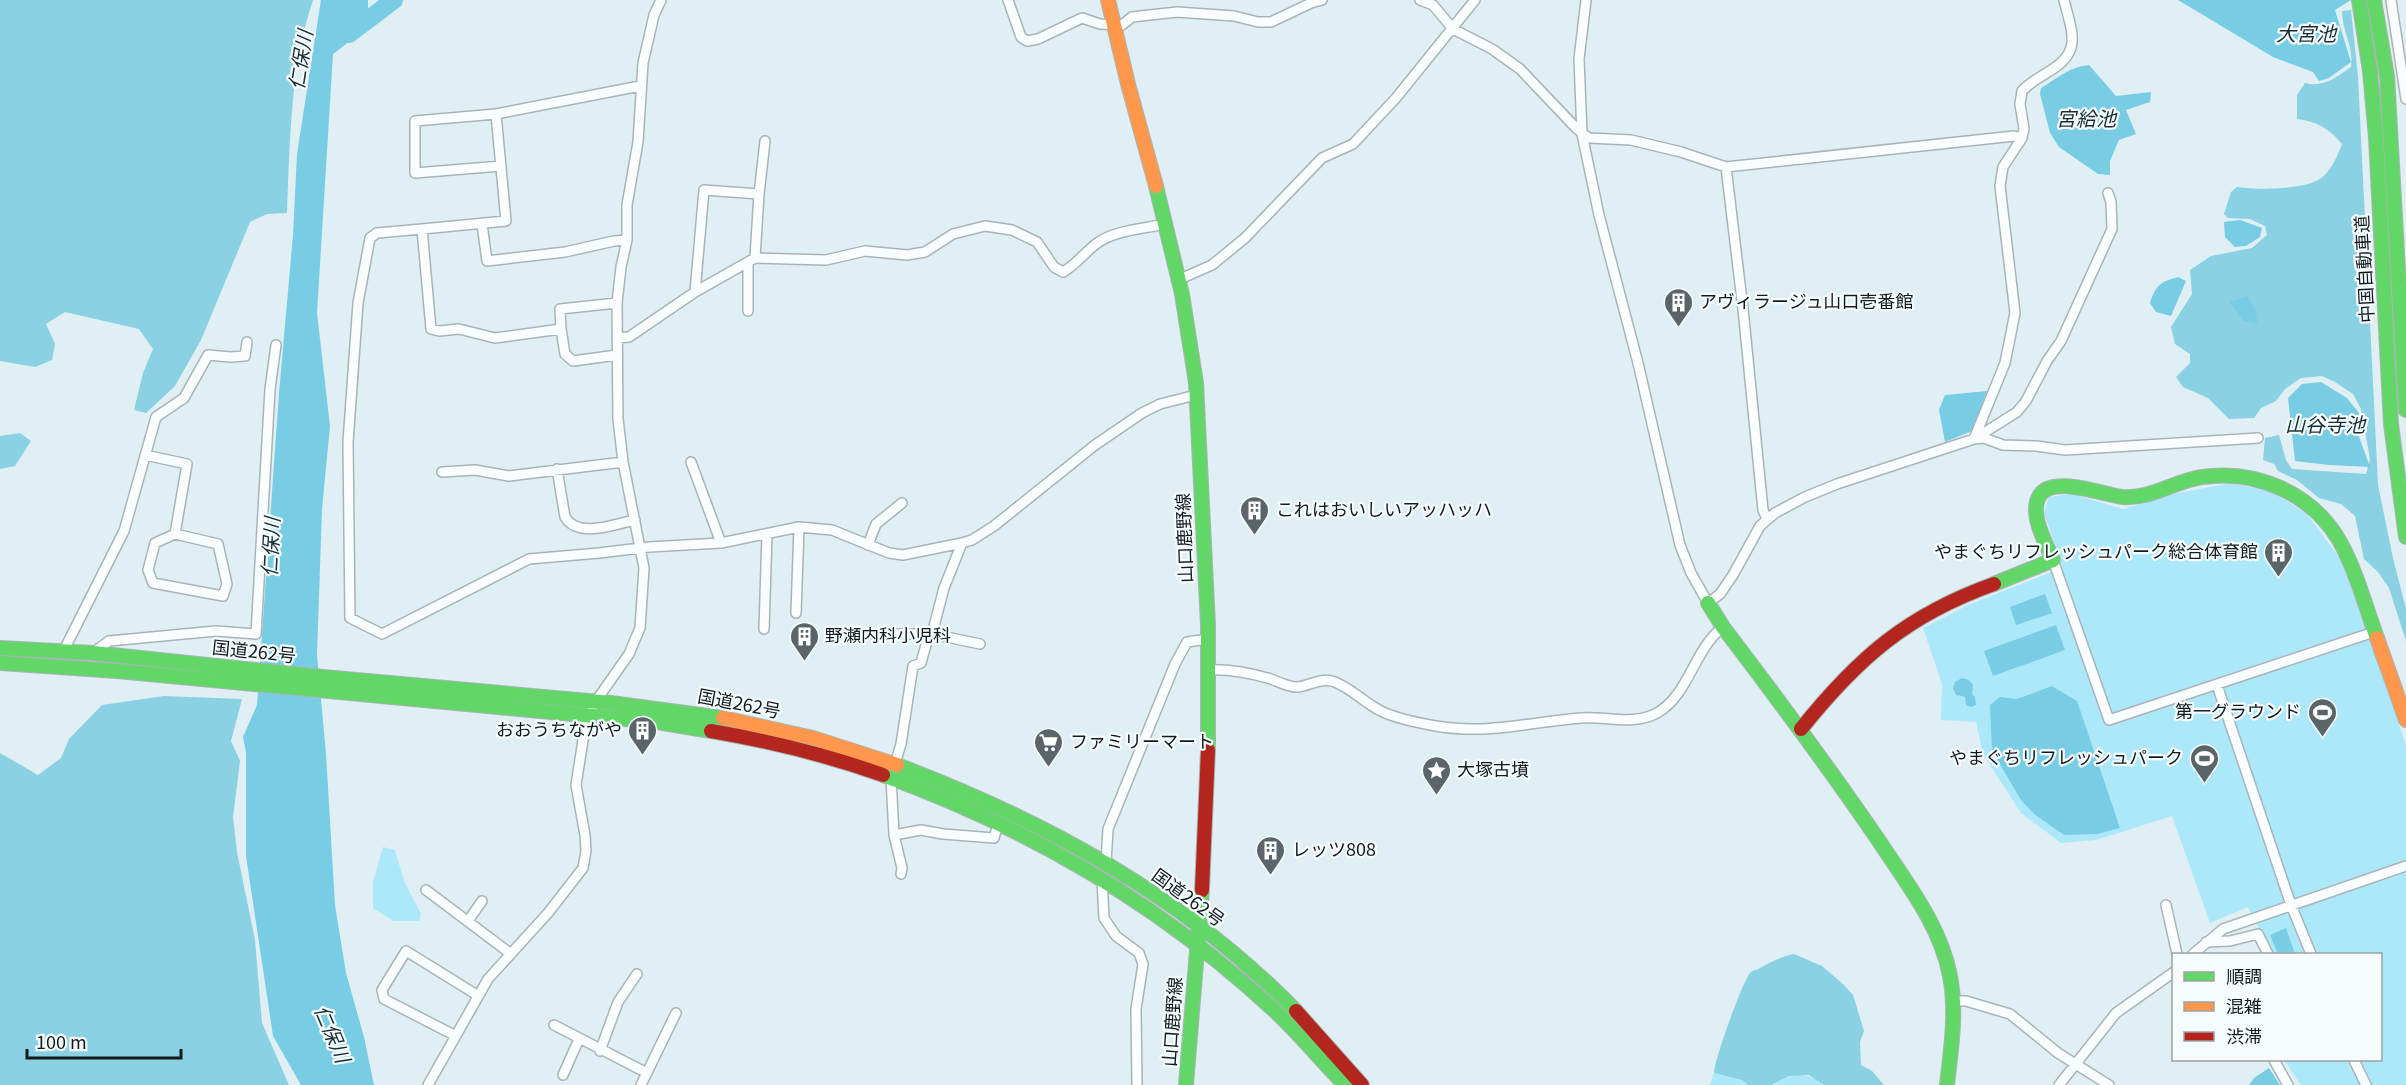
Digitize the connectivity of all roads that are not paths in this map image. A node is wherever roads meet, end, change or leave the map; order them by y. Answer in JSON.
{"nodes":[{"id":1,"x":661,"y":0,"type":"edge"},
{"id":2,"x":1008,"y":0,"type":"edge"},
{"id":3,"x":1107,"y":0,"type":"edge"},
{"id":4,"x":1322,"y":0,"type":"edge"},
{"id":5,"x":1420,"y":0,"type":"edge"},
{"id":6,"x":1475,"y":0,"type":"edge"},
{"id":7,"x":1586,"y":0,"type":"edge"},
{"id":8,"x":2064,"y":0,"type":"edge"},
{"id":9,"x":2359,"y":0,"type":"edge"},
{"id":10,"x":2374,"y":0,"type":"edge"},
{"id":11,"x":2391,"y":0,"type":"edge"},
{"id":12,"x":1113,"y":25,"type":"junction"},
{"id":13,"x":1453,"y":29,"type":"junction"},
{"id":14,"x":640,"y":86,"type":"junction"},
{"id":15,"x":2406,"y":99,"type":"edge"},
{"id":16,"x":496,"y":114,"type":"junction"},
{"id":17,"x":1582,"y":134,"type":"junction"},
{"id":18,"x":2022,"y":138,"type":"junction"},
{"id":19,"x":765,"y":141,"type":"dead end"},
{"id":20,"x":501,"y":166,"type":"junction"},
{"id":21,"x":1726,"y":167,"type":"junction"},
{"id":22,"x":2108,"y":193,"type":"dead end"},
{"id":23,"x":759,"y":195,"type":"junction"},
{"id":24,"x":482,"y":224,"type":"junction"},
{"id":25,"x":1165,"y":224,"type":"junction"},
{"id":26,"x":422,"y":229,"type":"junction"},
{"id":27,"x":627,"y":240,"type":"junction"},
{"id":28,"x":751,"y":260,"type":"junction"},
{"id":29,"x":1180,"y":279,"type":"junction"},
{"id":30,"x":694,"y":292,"type":"junction"},
{"id":31,"x":617,"y":303,"type":"junction"},
{"id":32,"x":748,"y":311,"type":"dead end"},
{"id":33,"x":561,"y":329,"type":"junction"},
{"id":34,"x":617,"y":338,"type":"junction"},
{"id":35,"x":247,"y":342,"type":"dead end"},
{"id":36,"x":276,"y":345,"type":"dead end"},
{"id":37,"x":617,"y":355,"type":"junction"},
{"id":38,"x":1196,"y":395,"type":"junction"},
{"id":39,"x":2406,"y":410,"type":"edge"},
{"id":40,"x":2258,"y":438,"type":"dead end"},
{"id":41,"x":1974,"y":439,"type":"junction"},
{"id":42,"x":145,"y":455,"type":"junction"},
{"id":43,"x":623,"y":462,"type":"junction"},
{"id":44,"x":691,"y":462,"type":"dead end"},
{"id":45,"x":557,"y":469,"type":"junction"},
{"id":46,"x":442,"y":472,"type":"dead end"},
{"id":47,"x":902,"y":503,"type":"dead end"},
{"id":48,"x":1767,"y":519,"type":"junction"},
{"id":49,"x":635,"y":520,"type":"junction"},
{"id":50,"x":799,"y":527,"type":"junction"},
{"id":51,"x":175,"y":534,"type":"junction"},
{"id":52,"x":767,"y":534,"type":"junction"},
{"id":53,"x":2406,"y":537,"type":"edge"},
{"id":54,"x":721,"y":543,"type":"junction"},
{"id":55,"x":962,"y":543,"type":"junction"},
{"id":56,"x":868,"y":545,"type":"junction"},
{"id":57,"x":641,"y":549,"type":"junction"},
{"id":58,"x":2053,"y":560,"type":"junction"},
{"id":59,"x":1708,"y":603,"type":"junction"},
{"id":60,"x":796,"y":613,"type":"dead end"},
{"id":61,"x":1723,"y":627,"type":"junction"},
{"id":62,"x":764,"y":629,"type":"dead end"},
{"id":63,"x":2374,"y":632,"type":"junction"},
{"id":64,"x":873,"y":634,"type":"dead end"},
{"id":65,"x":932,"y":634,"type":"junction"},
{"id":66,"x":1208,"y":639,"type":"junction"},
{"id":67,"x":980,"y":644,"type":"dead end"},
{"id":68,"x":0,"y":648,"type":"edge"},
{"id":69,"x":64,"y":651,"type":"junction"},
{"id":70,"x":92,"y":654,"type":"junction"},
{"id":71,"x":0,"y":663,"type":"edge"},
{"id":72,"x":60,"y":666,"type":"junction"},
{"id":73,"x":1208,"y":670,"type":"junction"},
{"id":74,"x":249,"y":677,"type":"junction"},
{"id":75,"x":2217,"y":685,"type":"junction"},
{"id":76,"x":378,"y":688,"type":"junction"},
{"id":77,"x":596,"y":701,"type":"junction"},
{"id":78,"x":588,"y":714,"type":"junction"},
{"id":79,"x":2406,"y":720,"type":"edge"},
{"id":80,"x":1801,"y":729,"type":"junction"},
{"id":81,"x":893,"y":770,"type":"junction"},
{"id":82,"x":999,"y":822,"type":"junction"},
{"id":83,"x":894,"y":835,"type":"junction"},
{"id":84,"x":1106,"y":863,"type":"junction"},
{"id":85,"x":2406,"y":866,"type":"edge"},
{"id":86,"x":901,"y":874,"type":"dead end"},
{"id":87,"x":1102,"y":879,"type":"junction"},
{"id":88,"x":426,"y":890,"type":"dead end"},
{"id":89,"x":482,"y":901,"type":"dead end"},
{"id":90,"x":2166,"y":905,"type":"dead end"},
{"id":91,"x":2291,"y":905,"type":"junction"},
{"id":92,"x":468,"y":921,"type":"junction"},
{"id":93,"x":1199,"y":926,"type":"junction"},
{"id":94,"x":2206,"y":942,"type":"junction"},
{"id":95,"x":1197,"y":943,"type":"junction"},
{"id":96,"x":2177,"y":953,"type":"edge"},
{"id":97,"x":2194,"y":953,"type":"edge"},
{"id":98,"x":2268,"y":953,"type":"edge"},
{"id":99,"x":2311,"y":953,"type":"edge"},
{"id":100,"x":511,"y":954,"type":"junction"},
{"id":101,"x":2172,"y":973,"type":"edge"},
{"id":102,"x":637,"y":974,"type":"dead end"},
{"id":103,"x":477,"y":995,"type":"junction"},
{"id":104,"x":1953,"y":1001,"type":"junction"},
{"id":105,"x":676,"y":1013,"type":"dead end"},
{"id":106,"x":554,"y":1025,"type":"dead end"},
{"id":107,"x":454,"y":1035,"type":"junction"},
{"id":108,"x":579,"y":1039,"type":"junction"},
{"id":109,"x":600,"y":1051,"type":"junction"},
{"id":110,"x":2275,"y":1061,"type":"edge"},
{"id":111,"x":2355,"y":1061,"type":"edge"},
{"id":112,"x":2075,"y":1063,"type":"junction"},
{"id":113,"x":647,"y":1073,"type":"junction"},
{"id":114,"x":563,"y":1075,"type":"dead end"},
{"id":115,"x":428,"y":1085,"type":"edge"},
{"id":116,"x":641,"y":1085,"type":"edge"},
{"id":117,"x":1137,"y":1085,"type":"edge"},
{"id":118,"x":1186,"y":1085,"type":"edge"},
{"id":119,"x":1345,"y":1085,"type":"edge"},
{"id":120,"x":1362,"y":1085,"type":"edge"},
{"id":121,"x":1947,"y":1085,"type":"edge"},
{"id":122,"x":2060,"y":1085,"type":"edge"},
{"id":123,"x":2109,"y":1085,"type":"edge"},
{"id":124,"x":2289,"y":1085,"type":"edge"},
{"id":125,"x":2367,"y":1085,"type":"edge"}],
"edges":[{"from":1,"to":14,"type":"street"},
{"from":2,"to":12,"type":"street"},
{"from":3,"to":12,"type":"main road","name":"山口鹿野線"},
{"from":4,"to":12,"type":"street"},
{"from":5,"to":13,"type":"street"},
{"from":6,"to":13,"type":"street"},
{"from":7,"to":17,"type":"street"},
{"from":8,"to":18,"type":"street"},
{"from":9,"to":53,"type":"main road","name":"中国自動車道"},
{"from":10,"to":39,"type":"main road","name":"中国自動車道"},
{"from":11,"to":15,"type":"street"},
{"from":12,"to":25,"type":"main road","name":"山口鹿野線"},
{"from":13,"to":17,"type":"street"},
{"from":13,"to":29,"type":"street"},
{"from":14,"to":16,"type":"street"},
{"from":14,"to":27,"type":"street"},
{"from":16,"to":20,"type":"street"},
{"from":16,"to":20,"type":"street"},
{"from":17,"to":21,"type":"street"},
{"from":17,"to":59,"type":"street"},
{"from":18,"to":21,"type":"street"},
{"from":18,"to":41,"type":"street"},
{"from":19,"to":23,"type":"street"},
{"from":20,"to":24,"type":"street"},
{"from":21,"to":48,"type":"street"},
{"from":22,"to":41,"type":"street"},
{"from":23,"to":28,"type":"street"},
{"from":23,"to":30,"type":"street"},
{"from":24,"to":26,"type":"street"},
{"from":24,"to":27,"type":"street"},
{"from":25,"to":28,"type":"street"},
{"from":25,"to":29,"type":"main road","name":"山口鹿野線"},
{"from":26,"to":33,"type":"street"},
{"from":26,"to":57,"type":"street"},
{"from":27,"to":31,"type":"street"},
{"from":28,"to":30,"type":"street"},
{"from":28,"to":32,"type":"street"},
{"from":29,"to":38,"type":"main road","name":"山口鹿野線"},
{"from":30,"to":34,"type":"street"},
{"from":31,"to":33,"type":"street"},
{"from":31,"to":34,"type":"street"},
{"from":33,"to":37,"type":"street"},
{"from":34,"to":37,"type":"street"},
{"from":35,"to":42,"type":"street"},
{"from":36,"to":70,"type":"street"},
{"from":37,"to":43,"type":"street"},
{"from":38,"to":55,"type":"street"},
{"from":38,"to":66,"type":"main road","name":"山口鹿野線"},
{"from":40,"to":41,"type":"street"},
{"from":41,"to":48,"type":"street"},
{"from":42,"to":51,"type":"street"},
{"from":42,"to":69,"type":"street"},
{"from":43,"to":45,"type":"street"},
{"from":43,"to":49,"type":"street"},
{"from":44,"to":54,"type":"street"},
{"from":45,"to":46,"type":"street"},
{"from":45,"to":49,"type":"street"},
{"from":47,"to":56,"type":"street"},
{"from":48,"to":59,"type":"street"},
{"from":49,"to":57,"type":"street"},
{"from":50,"to":52,"type":"street"},
{"from":50,"to":56,"type":"street"},
{"from":50,"to":60,"type":"street"},
{"from":51,"to":51,"type":"street"},
{"from":52,"to":54,"type":"street"},
{"from":52,"to":62,"type":"street"},
{"from":54,"to":57,"type":"street"},
{"from":55,"to":56,"type":"street"},
{"from":55,"to":65,"type":"street"},
{"from":57,"to":77,"type":"street"},
{"from":58,"to":63,"type":"main road"},
{"from":58,"to":75,"type":"street"},
{"from":58,"to":80,"type":"main road"},
{"from":59,"to":61,"type":"main road"},
{"from":61,"to":73,"type":"street"},
{"from":61,"to":80,"type":"main road"},
{"from":63,"to":75,"type":"street"},
{"from":63,"to":79,"type":"main road"},
{"from":64,"to":65,"type":"street"},
{"from":65,"to":67,"type":"street"},
{"from":65,"to":81,"type":"street"},
{"from":66,"to":73,"type":"main road","name":"山口鹿野線"},
{"from":66,"to":84,"type":"street"},
{"from":68,"to":69,"type":"main road","name":"国道262号"},
{"from":69,"to":70,"type":"main road","name":"国道262号"},
{"from":69,"to":72,"type":"street"},
{"from":70,"to":74,"type":"main road","name":"国道262号"},
{"from":71,"to":72,"type":"main road","name":"国道262号"},
{"from":72,"to":74,"type":"main road","name":"国道262号"},
{"from":73,"to":93,"type":"main road","name":"山口鹿野線"},
{"from":74,"to":76,"type":"main road","name":"国道262号"},
{"from":75,"to":91,"type":"street"},
{"from":76,"to":77,"type":"main road","name":"国道262号"},
{"from":76,"to":78,"type":"main road","name":"国道262号"},
{"from":77,"to":78,"type":"street"},
{"from":77,"to":81,"type":"main road","name":"国道262号"},
{"from":78,"to":81,"type":"main road","name":"国道262号"},
{"from":78,"to":100,"type":"street"},
{"from":80,"to":104,"type":"main road"},
{"from":81,"to":82,"type":"main road","name":"国道262号"},
{"from":81,"to":83,"type":"street"},
{"from":81,"to":84,"type":"main road","name":"国道262号"},
{"from":82,"to":83,"type":"street"},
{"from":82,"to":87,"type":"main road","name":"国道262号"},
{"from":83,"to":86,"type":"street"},
{"from":84,"to":93,"type":"main road","name":"国道262号"},
{"from":85,"to":91,"type":"street"},
{"from":87,"to":95,"type":"main road","name":"国道262号"},
{"from":87,"to":117,"type":"street"},
{"from":88,"to":92,"type":"street"},
{"from":89,"to":92,"type":"street"},
{"from":90,"to":96,"type":"street"},
{"from":91,"to":94,"type":"street"},
{"from":91,"to":99,"type":"street"},
{"from":92,"to":100,"type":"street"},
{"from":93,"to":95,"type":"main road","name":"山口鹿野線"},
{"from":93,"to":120,"type":"main road","name":"国道262号"},
{"from":94,"to":97,"type":"street"},
{"from":94,"to":98,"type":"street"},
{"from":95,"to":118,"type":"main road","name":"山口鹿野線"},
{"from":95,"to":119,"type":"main road","name":"国道262号"},
{"from":100,"to":103,"type":"street"},
{"from":101,"to":112,"type":"street"},
{"from":102,"to":109,"type":"street"},
{"from":103,"to":107,"type":"street"},
{"from":103,"to":107,"type":"street"},
{"from":104,"to":112,"type":"street"},
{"from":104,"to":121,"type":"main road"},
{"from":105,"to":113,"type":"street"},
{"from":106,"to":108,"type":"street"},
{"from":107,"to":115,"type":"street"},
{"from":108,"to":109,"type":"street"},
{"from":108,"to":114,"type":"street"},
{"from":109,"to":113,"type":"street"},
{"from":110,"to":124,"type":"street"},
{"from":111,"to":125,"type":"street"},
{"from":112,"to":122,"type":"street"},
{"from":112,"to":123,"type":"street"},
{"from":113,"to":116,"type":"street"}]}
